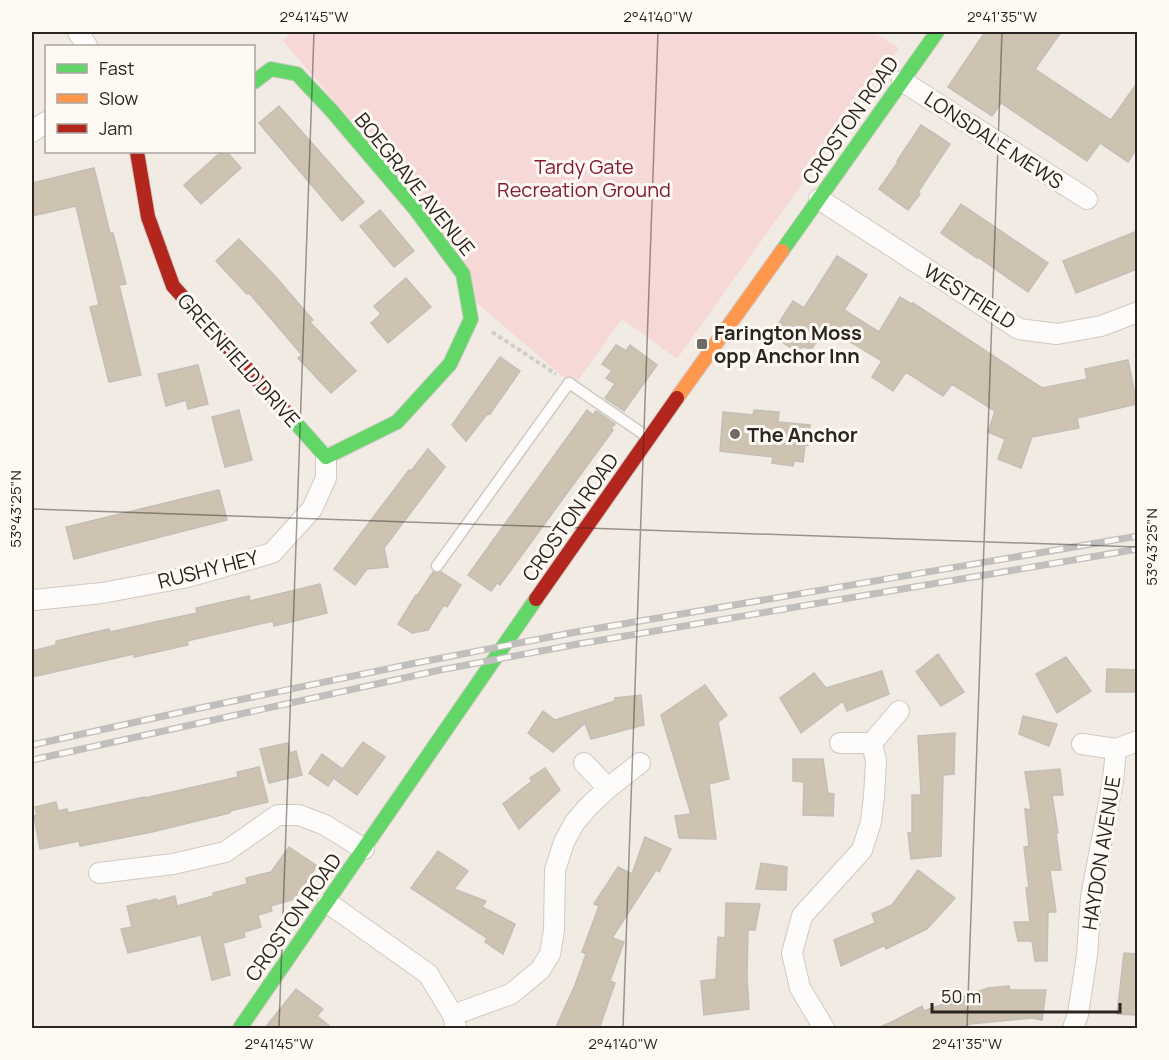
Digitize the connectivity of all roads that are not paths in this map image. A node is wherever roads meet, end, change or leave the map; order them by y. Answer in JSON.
{"nodes":[{"id":1,"x":78,"y":32,"type":"edge"},
{"id":2,"x":937,"y":32,"type":"edge"},
{"id":3,"x":86,"y":45,"type":"edge"},
{"id":4,"x":255,"y":81,"type":"edge"},
{"id":5,"x":902,"y":81,"type":"junction"},
{"id":6,"x":45,"y":123,"type":"edge"},
{"id":7,"x":32,"y":132,"type":"edge"},
{"id":8,"x":137,"y":153,"type":"edge"},
{"id":9,"x":819,"y":199,"type":"junction"},
{"id":10,"x":1087,"y":199,"type":"dead end"},
{"id":11,"x":1137,"y":312,"type":"edge"},
{"id":12,"x":649,"y":438,"type":"junction"},
{"id":13,"x":326,"y":457,"type":"junction"},
{"id":14,"x":437,"y":566,"type":"dead end"},
{"id":15,"x":32,"y":599,"type":"edge"},
{"id":16,"x":899,"y":711,"type":"dead end"},
{"id":17,"x":1137,"y":741,"type":"edge"},
{"id":18,"x":840,"y":743,"type":"dead end"},
{"id":19,"x":872,"y":743,"type":"junction"},
{"id":20,"x":1082,"y":744,"type":"dead end"},
{"id":21,"x":1116,"y":749,"type":"junction"},
{"id":22,"x":584,"y":763,"type":"dead end"},
{"id":23,"x":640,"y":763,"type":"dead end"},
{"id":24,"x":608,"y":788,"type":"junction"},
{"id":25,"x":364,"y":849,"type":"junction"},
{"id":26,"x":99,"y":873,"type":"dead end"},
{"id":27,"x":328,"y":903,"type":"junction"},
{"id":28,"x":454,"y":1022,"type":"edge"},
{"id":29,"x":240,"y":1029,"type":"edge"},
{"id":30,"x":824,"y":1029,"type":"edge"},
{"id":31,"x":1073,"y":1029,"type":"edge"}],
"edges":[{"from":1,"to":3,"type":"street"},
{"from":2,"to":5,"type":"street","name":"CROSTON ROAD"},
{"from":4,"to":13,"type":"street","name":"BOEGRAVE AVENUE"},
{"from":5,"to":9,"type":"street","name":"CROSTON ROAD"},
{"from":5,"to":10,"type":"street","name":"LONSDALE MEWS"},
{"from":6,"to":7,"type":"street"},
{"from":8,"to":13,"type":"street","name":"GREENFIELD DRIVE"},
{"from":9,"to":11,"type":"street","name":"WESTFIELD"},
{"from":9,"to":12,"type":"street","name":"CROSTON ROAD"},
{"from":12,"to":14,"type":"lane"},
{"from":12,"to":25,"type":"street","name":"CROSTON ROAD"},
{"from":13,"to":15,"type":"street","name":"RUSHY HEY"},
{"from":16,"to":19,"type":"street"},
{"from":17,"to":21,"type":"street","name":"HAYDON AVENUE"},
{"from":18,"to":19,"type":"street"},
{"from":19,"to":30,"type":"street"},
{"from":20,"to":21,"type":"street","name":"HAYDON AVENUE"},
{"from":21,"to":31,"type":"street","name":"HAYDON AVENUE"},
{"from":22,"to":24,"type":"street"},
{"from":23,"to":24,"type":"street"},
{"from":24,"to":28,"type":"street"},
{"from":25,"to":26,"type":"street"},
{"from":25,"to":27,"type":"street","name":"CROSTON ROAD"},
{"from":27,"to":28,"type":"street"},
{"from":27,"to":29,"type":"street","name":"CROSTON ROAD"}]}
